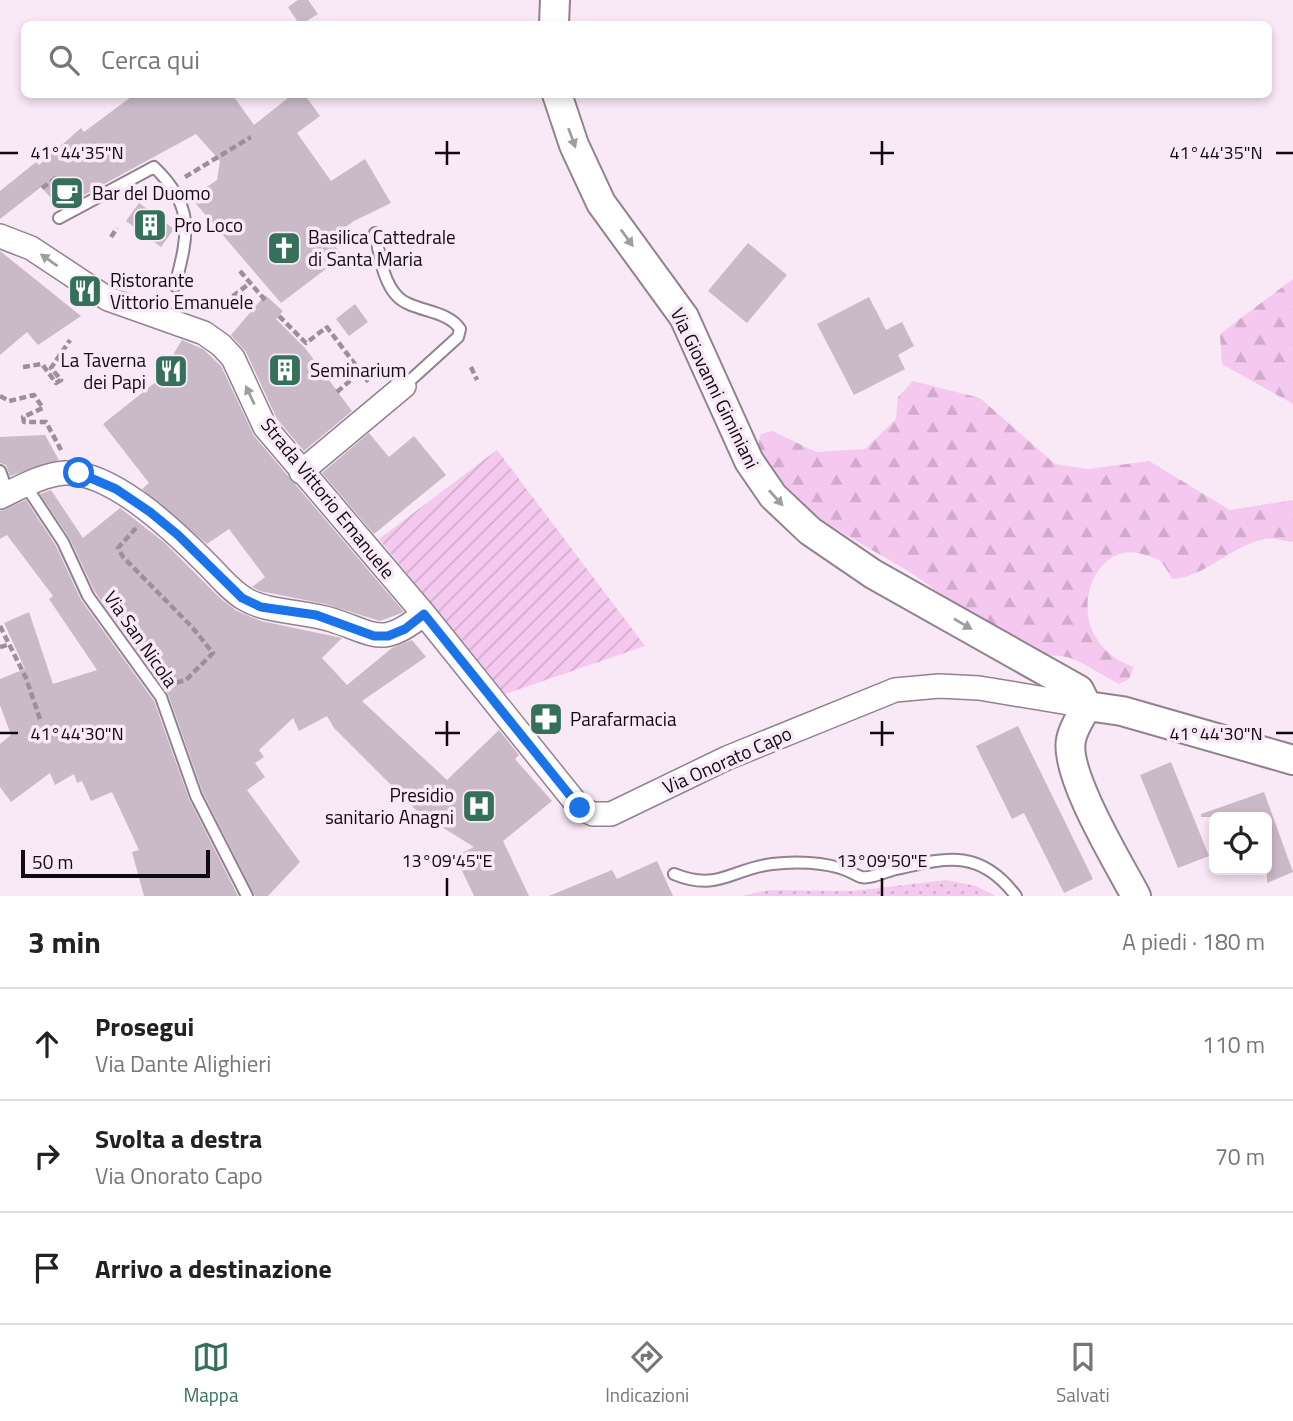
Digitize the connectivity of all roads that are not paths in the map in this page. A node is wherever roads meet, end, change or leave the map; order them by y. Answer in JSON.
{"nodes":[{"id":1,"x":555,"y":0,"type":"edge"},
{"id":2,"x":554,"y":21,"type":"edge"},
{"id":3,"x":559,"y":98,"type":"edge"},
{"id":4,"x":59,"y":218,"type":"dead end"},
{"id":5,"x":374,"y":233,"type":"dead end"},
{"id":6,"x":0,"y":236,"type":"edge"},
{"id":7,"x":175,"y":286,"type":"dead end"},
{"id":8,"x":404,"y":386,"type":"joint"},
{"id":9,"x":0,"y":471,"type":"edge"},
{"id":10,"x":301,"y":472,"type":"junction"},
{"id":11,"x":11,"y":492,"type":"edge"},
{"id":12,"x":424,"y":614,"type":"junction"},
{"id":13,"x":445,"y":640,"type":"joint"},
{"id":14,"x":1087,"y":706,"type":"junction"},
{"id":15,"x":1293,"y":760,"type":"edge"},
{"id":16,"x":674,"y":874,"type":"dead end"},
{"id":17,"x":247,"y":896,"type":"edge"},
{"id":18,"x":1016,"y":896,"type":"edge"},
{"id":19,"x":1136,"y":896,"type":"edge"}],
"edges":[{"from":1,"to":2,"type":"street"},
{"from":3,"to":14,"type":"street","name":"Via Giovanni Giminiani","one_way":true},
{"from":4,"to":7,"type":"lane"},
{"from":5,"to":8,"type":"lane"},
{"from":10,"to":6,"type":"street","name":"Strada Vittorio Emanuele","one_way":true},
{"from":8,"to":10,"type":"street"},
{"from":9,"to":11,"type":"lane","name":"Via San Nicola"},
{"from":10,"to":12,"type":"street","name":"Strada Vittorio Emanuele"},
{"from":11,"to":12,"type":"street"},
{"from":11,"to":17,"type":"lane","name":"Via San Nicola"},
{"from":12,"to":13,"type":"street","name":"Strada Vittorio Emanuele"},
{"from":13,"to":14,"type":"street","name":"Via Onorato Capo"},
{"from":14,"to":15,"type":"street"},
{"from":14,"to":19,"type":"street"},
{"from":16,"to":18,"type":"lane"}]}
